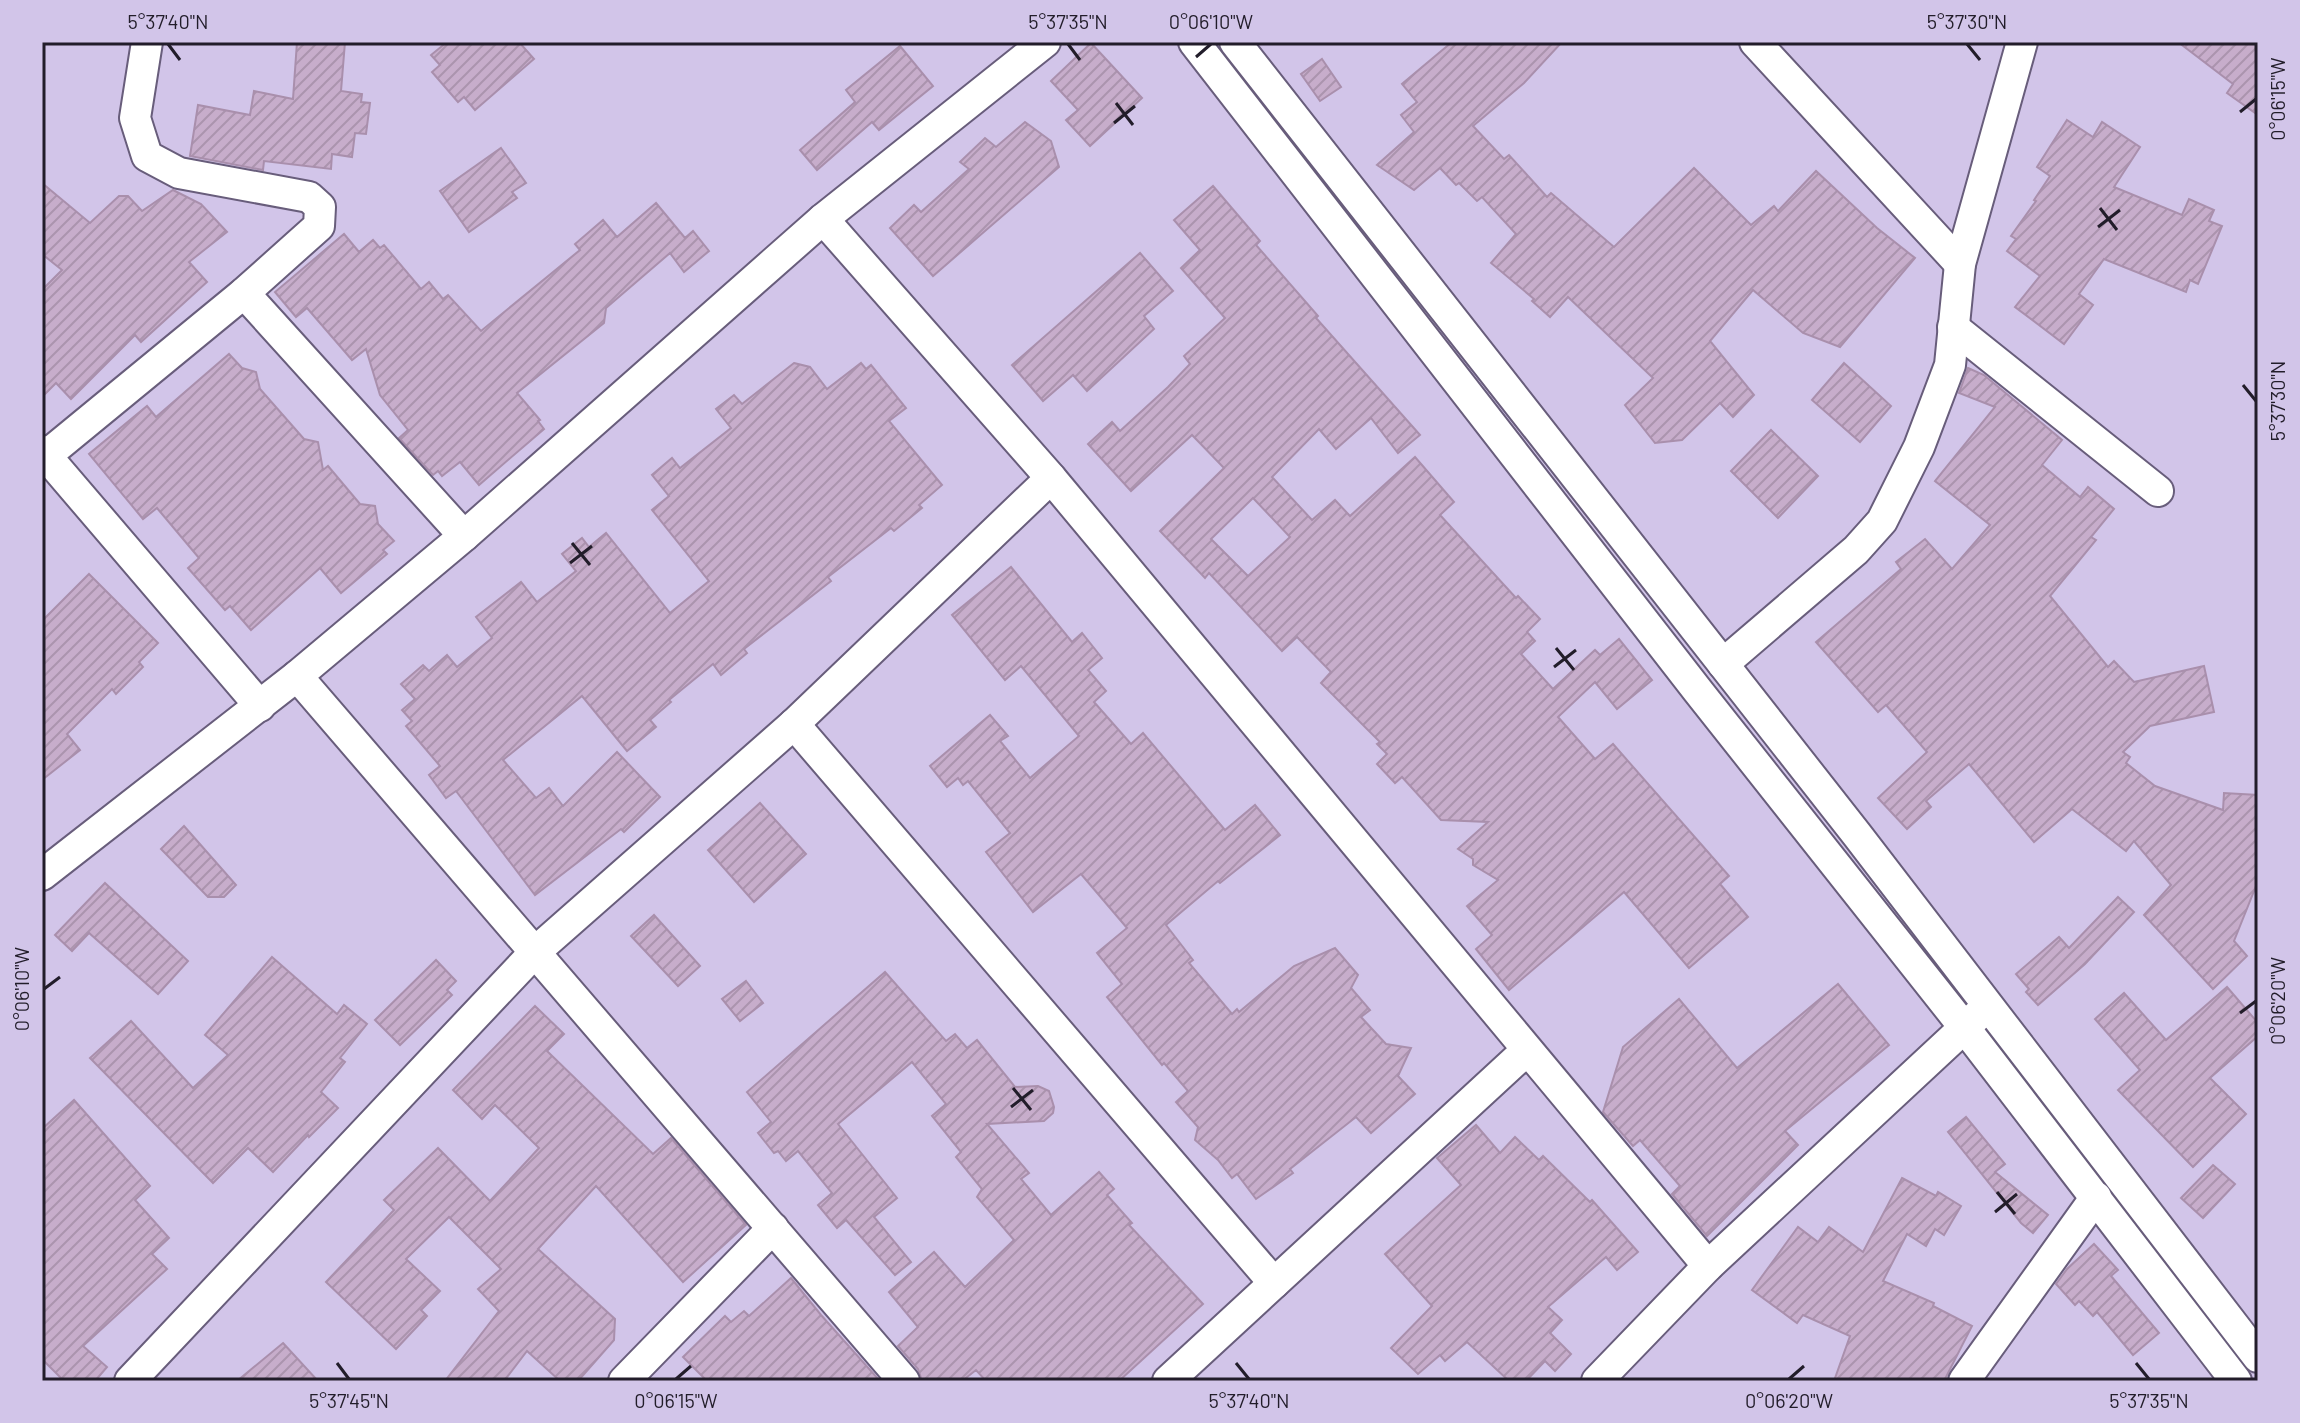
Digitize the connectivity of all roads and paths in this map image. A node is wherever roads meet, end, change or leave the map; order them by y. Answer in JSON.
{"nodes":[{"id":1,"x":147,"y":42,"type":"edge"},
{"id":2,"x":1045,"y":42,"type":"edge"},
{"id":3,"x":1194,"y":42,"type":"edge"},
{"id":4,"x":1235,"y":42,"type":"edge"},
{"id":5,"x":1755,"y":42,"type":"edge"},
{"id":6,"x":2022,"y":42,"type":"edge"},
{"id":7,"x":823,"y":219,"type":"junction"},
{"id":8,"x":1960,"y":264,"type":"junction"},
{"id":9,"x":244,"y":293,"type":"junction"},
{"id":10,"x":1953,"y":327,"type":"junction"},
{"id":11,"x":44,"y":455,"type":"edge"},
{"id":12,"x":1051,"y":478,"type":"junction"},
{"id":13,"x":2158,"y":491,"type":"dead end"},
{"id":14,"x":464,"y":536,"type":"junction"},
{"id":15,"x":1723,"y":664,"type":"junction"},
{"id":16,"x":297,"y":676,"type":"junction"},
{"id":17,"x":260,"y":706,"type":"junction"},
{"id":18,"x":794,"y":724,"type":"junction"},
{"id":19,"x":42,"y":875,"type":"edge"},
{"id":20,"x":535,"y":952,"type":"junction"},
{"id":21,"x":1989,"y":1006,"type":"junction"},
{"id":22,"x":1964,"y":1027,"type":"junction"},
{"id":23,"x":1527,"y":1050,"type":"junction"},
{"id":24,"x":2096,"y":1197,"type":"junction"},
{"id":25,"x":773,"y":1228,"type":"junction"},
{"id":26,"x":1708,"y":1266,"type":"junction"},
{"id":27,"x":1274,"y":1283,"type":"junction"},
{"id":28,"x":2258,"y":1357,"type":"edge"},
{"id":29,"x":130,"y":1381,"type":"edge"},
{"id":30,"x":624,"y":1381,"type":"edge"},
{"id":31,"x":904,"y":1381,"type":"edge"},
{"id":32,"x":1168,"y":1381,"type":"edge"},
{"id":33,"x":1597,"y":1381,"type":"edge"},
{"id":34,"x":1964,"y":1381,"type":"edge"},
{"id":35,"x":2236,"y":1381,"type":"edge"}],
"edges":[{"from":1,"to":9,"type":"street"},
{"from":2,"to":7,"type":"street"},
{"from":3,"to":22,"type":"street"},
{"from":4,"to":15,"type":"street"},
{"from":5,"to":8,"type":"street"},
{"from":6,"to":8,"type":"street"},
{"from":7,"to":12,"type":"street"},
{"from":7,"to":14,"type":"street"},
{"from":8,"to":10,"type":"street"},
{"from":9,"to":11,"type":"street"},
{"from":9,"to":14,"type":"street"},
{"from":10,"to":13,"type":"street"},
{"from":10,"to":15,"type":"street"},
{"from":11,"to":17,"type":"street"},
{"from":12,"to":18,"type":"street"},
{"from":12,"to":23,"type":"street"},
{"from":14,"to":16,"type":"street"},
{"from":15,"to":21,"type":"street"},
{"from":16,"to":17,"type":"street"},
{"from":16,"to":20,"type":"street"},
{"from":17,"to":19,"type":"street"},
{"from":18,"to":20,"type":"street"},
{"from":18,"to":27,"type":"street"},
{"from":20,"to":25,"type":"street"},
{"from":20,"to":29,"type":"street"},
{"from":21,"to":22,"type":"street"},
{"from":21,"to":28,"type":"street"},
{"from":22,"to":24,"type":"street"},
{"from":22,"to":26,"type":"street"},
{"from":23,"to":26,"type":"street"},
{"from":23,"to":27,"type":"street"},
{"from":24,"to":34,"type":"street"},
{"from":24,"to":35,"type":"street"},
{"from":25,"to":30,"type":"street"},
{"from":25,"to":31,"type":"street"},
{"from":26,"to":33,"type":"street"},
{"from":27,"to":32,"type":"street"}]}
